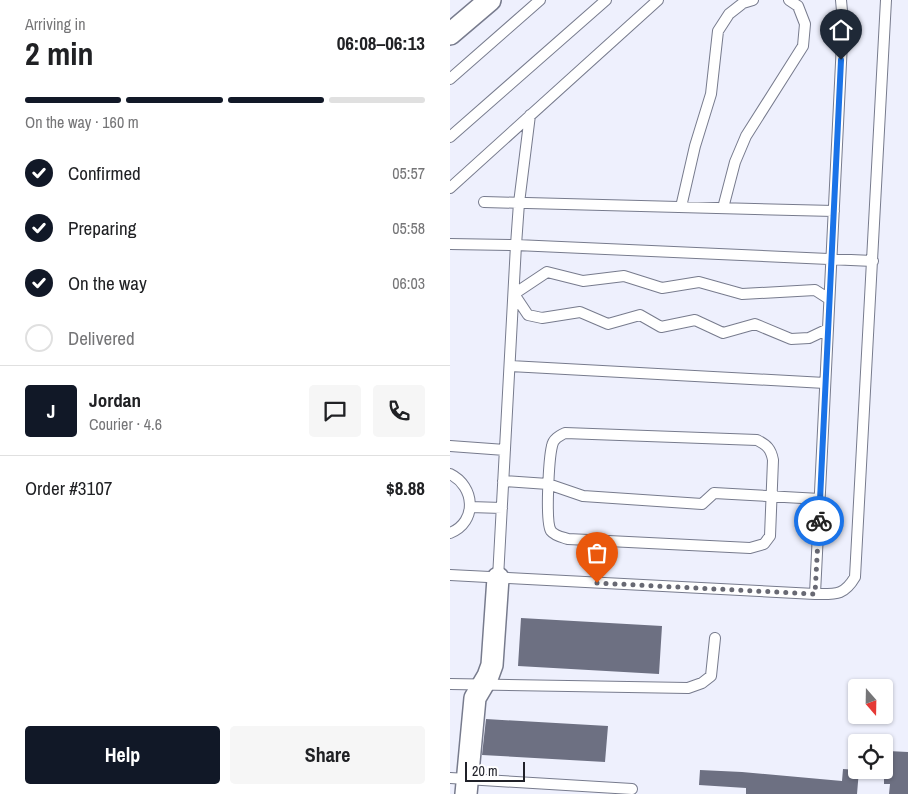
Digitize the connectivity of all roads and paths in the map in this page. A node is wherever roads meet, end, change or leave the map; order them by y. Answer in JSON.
{"nodes":[{"id":1,"x":490,"y":0,"type":"edge"},
{"id":2,"x":540,"y":0,"type":"edge"},
{"id":3,"x":606,"y":0,"type":"edge"},
{"id":4,"x":658,"y":0,"type":"edge"},
{"id":5,"x":753,"y":0,"type":"edge"},
{"id":6,"x":789,"y":0,"type":"edge"},
{"id":7,"x":841,"y":0,"type":"edge"},
{"id":8,"x":886,"y":0,"type":"edge"},
{"id":9,"x":450,"y":34,"type":"edge"},
{"id":10,"x":450,"y":79,"type":"edge"},
{"id":11,"x":530,"y":115,"type":"junction"},
{"id":12,"x":450,"y":137,"type":"edge"},
{"id":13,"x":450,"y":188,"type":"edge"},
{"id":14,"x":484,"y":202,"type":"dead end"},
{"id":15,"x":519,"y":203,"type":"junction"},
{"id":16,"x":681,"y":207,"type":"junction"},
{"id":17,"x":723,"y":208,"type":"junction"},
{"id":18,"x":834,"y":212,"type":"junction"},
{"id":19,"x":453,"y":244,"type":"edge"},
{"id":20,"x":516,"y":245,"type":"junction"},
{"id":21,"x":450,"y":253,"type":"edge"},
{"id":22,"x":832,"y":258,"type":"junction"},
{"id":23,"x":873,"y":261,"type":"junction"},
{"id":24,"x":514,"y":294,"type":"junction"},
{"id":25,"x":829,"y":299,"type":"junction"},
{"id":26,"x":828,"y":329,"type":"junction"},
{"id":27,"x":510,"y":366,"type":"junction"},
{"id":28,"x":825,"y":383,"type":"junction"},
{"id":29,"x":450,"y":446,"type":"edge"},
{"id":30,"x":505,"y":450,"type":"junction"},
{"id":31,"x":450,"y":474,"type":"edge"},
{"id":32,"x":504,"y":481,"type":"junction"},
{"id":33,"x":548,"y":484,"type":"junction"},
{"id":34,"x":772,"y":496,"type":"junction"},
{"id":35,"x":820,"y":499,"type":"junction"},
{"id":36,"x":470,"y":507,"type":"junction"},
{"id":37,"x":502,"y":508,"type":"junction"},
{"id":38,"x":450,"y":533,"type":"edge"},
{"id":39,"x":450,"y":575,"type":"edge"},
{"id":40,"x":498,"y":578,"type":"junction"},
{"id":41,"x":815,"y":594,"type":"junction"},
{"id":42,"x":715,"y":638,"type":"dead end"},
{"id":43,"x":450,"y":684,"type":"edge"},
{"id":44,"x":483,"y":685,"type":"junction"},
{"id":45,"x":461,"y":784,"type":"edge"},
{"id":46,"x":632,"y":789,"type":"dead end"}],
"edges":[{"from":1,"to":9,"type":"street"},
{"from":2,"to":10,"type":"lane"},
{"from":3,"to":12,"type":"lane"},
{"from":4,"to":11,"type":"lane"},
{"from":5,"to":16,"type":"lane"},
{"from":6,"to":17,"type":"lane"},
{"from":7,"to":18,"type":"lane"},
{"from":8,"to":23,"type":"lane"},
{"from":11,"to":13,"type":"lane"},
{"from":11,"to":15,"type":"lane"},
{"from":14,"to":15,"type":"lane"},
{"from":15,"to":16,"type":"lane"},
{"from":15,"to":20,"type":"lane"},
{"from":16,"to":17,"type":"lane"},
{"from":17,"to":18,"type":"lane"},
{"from":18,"to":22,"type":"lane"},
{"from":19,"to":20,"type":"lane"},
{"from":19,"to":21,"type":"lane"},
{"from":20,"to":22,"type":"lane"},
{"from":20,"to":24,"type":"lane"},
{"from":22,"to":23,"type":"lane"},
{"from":22,"to":25,"type":"lane"},
{"from":23,"to":41,"type":"lane"},
{"from":24,"to":25,"type":"lane"},
{"from":24,"to":26,"type":"lane"},
{"from":24,"to":27,"type":"lane"},
{"from":25,"to":26,"type":"lane"},
{"from":26,"to":28,"type":"lane"},
{"from":27,"to":28,"type":"lane"},
{"from":27,"to":30,"type":"lane"},
{"from":28,"to":35,"type":"lane"},
{"from":29,"to":30,"type":"lane"},
{"from":30,"to":32,"type":"lane"},
{"from":31,"to":36,"type":"lane"},
{"from":32,"to":33,"type":"lane"},
{"from":32,"to":37,"type":"lane"},
{"from":33,"to":34,"type":"lane"},
{"from":33,"to":34,"type":"lane"},
{"from":33,"to":34,"type":"lane"},
{"from":34,"to":35,"type":"lane"},
{"from":35,"to":41,"type":"lane"},
{"from":36,"to":37,"type":"lane"},
{"from":36,"to":38,"type":"lane"},
{"from":37,"to":40,"type":"lane"},
{"from":39,"to":40,"type":"lane"},
{"from":40,"to":41,"type":"lane"},
{"from":40,"to":44,"type":"street"},
{"from":42,"to":44,"type":"lane"},
{"from":43,"to":44,"type":"lane"},
{"from":44,"to":45,"type":"street"},
{"from":45,"to":46,"type":"lane"}]}
